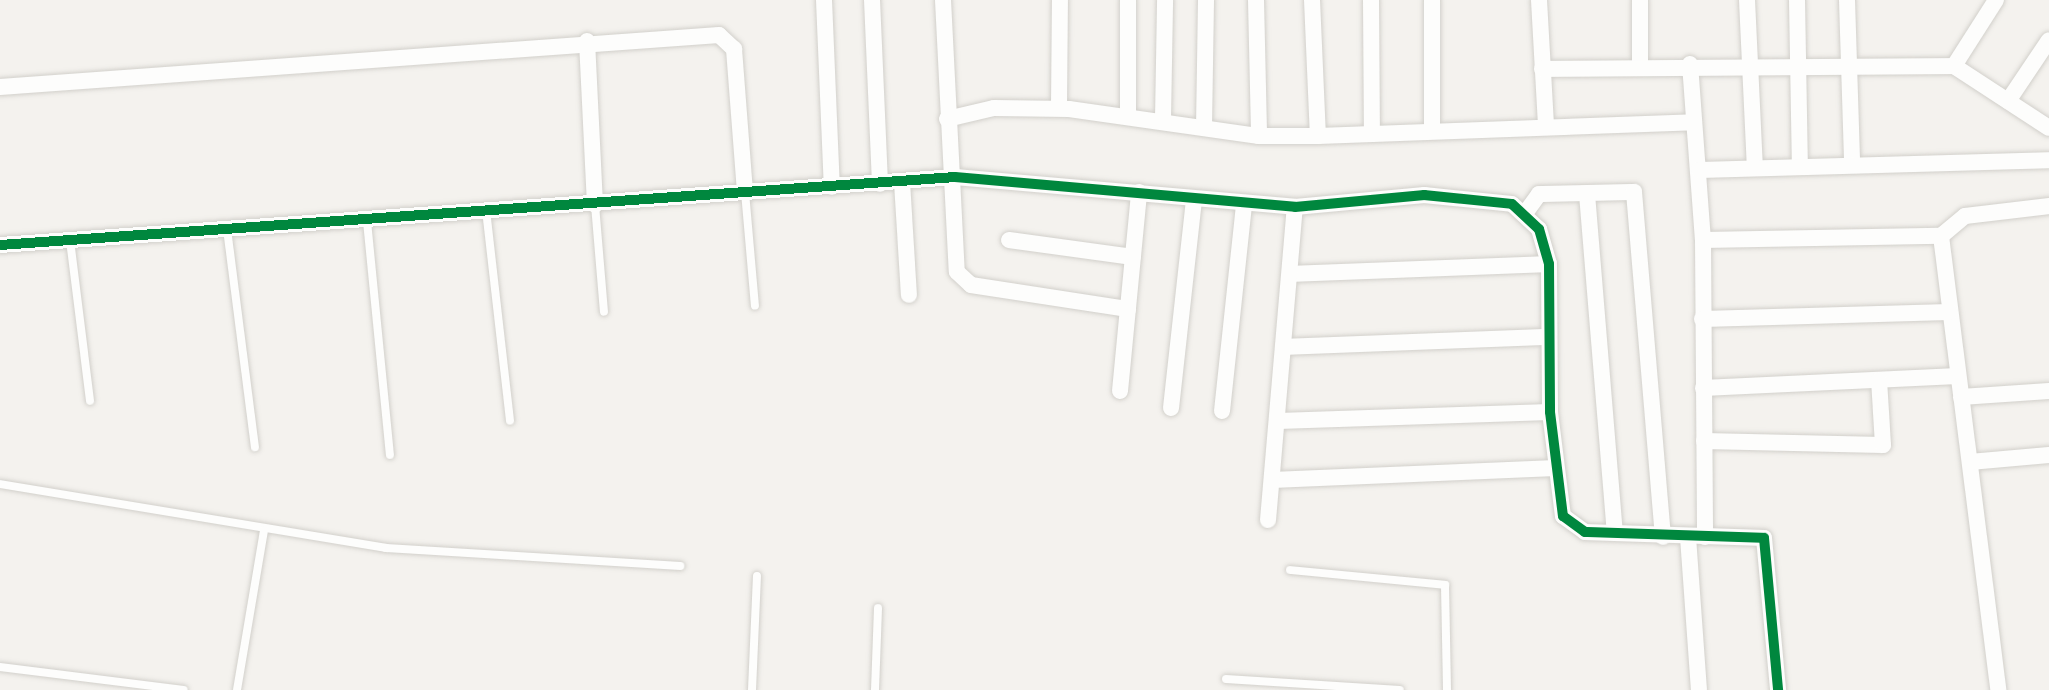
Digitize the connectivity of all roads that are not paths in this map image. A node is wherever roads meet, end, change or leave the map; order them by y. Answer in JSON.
{"nodes":[{"id":1,"x":824,"y":0,"type":"edge"},
{"id":2,"x":872,"y":0,"type":"edge"},
{"id":3,"x":943,"y":0,"type":"edge"},
{"id":4,"x":1060,"y":0,"type":"edge"},
{"id":5,"x":1128,"y":0,"type":"edge"},
{"id":6,"x":1165,"y":0,"type":"edge"},
{"id":7,"x":1206,"y":0,"type":"edge"},
{"id":8,"x":1256,"y":0,"type":"edge"},
{"id":9,"x":1312,"y":0,"type":"edge"},
{"id":10,"x":1371,"y":0,"type":"edge"},
{"id":11,"x":1432,"y":0,"type":"edge"},
{"id":12,"x":1539,"y":0,"type":"edge"},
{"id":13,"x":1640,"y":0,"type":"edge"},
{"id":14,"x":1747,"y":0,"type":"edge"},
{"id":15,"x":1797,"y":0,"type":"edge"},
{"id":16,"x":1847,"y":0,"type":"edge"},
{"id":17,"x":1996,"y":0,"type":"edge"},
{"id":18,"x":2049,"y":40,"type":"edge"},
{"id":19,"x":587,"y":41,"type":"junction"},
{"id":20,"x":1690,"y":64,"type":"junction"},
{"id":21,"x":1749,"y":65,"type":"junction"},
{"id":22,"x":1954,"y":66,"type":"junction"},
{"id":23,"x":1640,"y":67,"type":"junction"},
{"id":24,"x":1795,"y":67,"type":"junction"},
{"id":25,"x":1846,"y":67,"type":"junction"},
{"id":26,"x":1542,"y":69,"type":"junction"},
{"id":27,"x":0,"y":87,"type":"edge"},
{"id":28,"x":2008,"y":101,"type":"junction"},
{"id":29,"x":1059,"y":108,"type":"junction"},
{"id":30,"x":1128,"y":115,"type":"junction"},
{"id":31,"x":947,"y":119,"type":"junction"},
{"id":32,"x":1163,"y":119,"type":"junction"},
{"id":33,"x":1694,"y":122,"type":"junction"},
{"id":34,"x":1546,"y":127,"type":"junction"},
{"id":35,"x":2049,"y":127,"type":"edge"},
{"id":36,"x":1204,"y":128,"type":"junction"},
{"id":37,"x":1432,"y":131,"type":"junction"},
{"id":38,"x":1372,"y":134,"type":"junction"},
{"id":39,"x":1259,"y":136,"type":"junction"},
{"id":40,"x":1318,"y":136,"type":"junction"},
{"id":41,"x":2049,"y":160,"type":"edge"},
{"id":42,"x":1852,"y":163,"type":"junction"},
{"id":43,"x":1800,"y":165,"type":"junction"},
{"id":44,"x":1755,"y":167,"type":"junction"},
{"id":45,"x":1699,"y":170,"type":"junction"},
{"id":46,"x":955,"y":177,"type":"junction"},
{"id":47,"x":902,"y":182,"type":"junction"},
{"id":48,"x":880,"y":184,"type":"junction"},
{"id":49,"x":832,"y":187,"type":"junction"},
{"id":50,"x":745,"y":191,"type":"junction"},
{"id":51,"x":1139,"y":192,"type":"junction"},
{"id":52,"x":1587,"y":194,"type":"junction"},
{"id":53,"x":1194,"y":199,"type":"junction"},
{"id":54,"x":595,"y":205,"type":"junction"},
{"id":55,"x":1244,"y":205,"type":"junction"},
{"id":56,"x":2049,"y":206,"type":"edge"},
{"id":57,"x":1295,"y":207,"type":"junction"},
{"id":58,"x":485,"y":209,"type":"junction"},
{"id":59,"x":1526,"y":212,"type":"junction"},
{"id":60,"x":367,"y":221,"type":"junction"},
{"id":61,"x":227,"y":228,"type":"junction"},
{"id":62,"x":1941,"y":236,"type":"junction"},
{"id":63,"x":70,"y":239,"type":"junction"},
{"id":64,"x":1009,"y":240,"type":"dead end"},
{"id":65,"x":1703,"y":240,"type":"junction"},
{"id":66,"x":0,"y":245,"type":"edge"},
{"id":67,"x":1133,"y":257,"type":"junction"},
{"id":68,"x":1549,"y":264,"type":"junction"},
{"id":69,"x":1290,"y":274,"type":"junction"},
{"id":70,"x":909,"y":295,"type":"dead end"},
{"id":71,"x":755,"y":306,"type":"dead end"},
{"id":72,"x":1128,"y":309,"type":"junction"},
{"id":73,"x":604,"y":312,"type":"dead end"},
{"id":74,"x":1950,"y":312,"type":"junction"},
{"id":75,"x":1702,"y":319,"type":"junction"},
{"id":76,"x":1549,"y":337,"type":"junction"},
{"id":77,"x":1283,"y":347,"type":"junction"},
{"id":78,"x":1958,"y":376,"type":"junction"},
{"id":79,"x":1879,"y":380,"type":"junction"},
{"id":80,"x":1703,"y":388,"type":"junction"},
{"id":81,"x":1120,"y":391,"type":"dead end"},
{"id":82,"x":2049,"y":391,"type":"edge"},
{"id":83,"x":1961,"y":397,"type":"junction"},
{"id":84,"x":90,"y":401,"type":"dead end"},
{"id":85,"x":1171,"y":408,"type":"dead end"},
{"id":86,"x":1222,"y":411,"type":"dead end"},
{"id":87,"x":1550,"y":412,"type":"junction"},
{"id":88,"x":510,"y":421,"type":"dead end"},
{"id":89,"x":1278,"y":421,"type":"junction"},
{"id":90,"x":1704,"y":441,"type":"junction"},
{"id":91,"x":255,"y":447,"type":"dead end"},
{"id":92,"x":390,"y":455,"type":"dead end"},
{"id":93,"x":2049,"y":455,"type":"edge"},
{"id":94,"x":1970,"y":462,"type":"junction"},
{"id":95,"x":1556,"y":468,"type":"junction"},
{"id":96,"x":1272,"y":480,"type":"junction"},
{"id":97,"x":0,"y":484,"type":"edge"},
{"id":98,"x":1268,"y":520,"type":"dead end"},
{"id":99,"x":264,"y":530,"type":"junction"},
{"id":100,"x":1615,"y":533,"type":"junction"},
{"id":101,"x":1663,"y":537,"type":"junction"},
{"id":102,"x":1697,"y":537,"type":"junction"},
{"id":103,"x":680,"y":566,"type":"dead end"},
{"id":104,"x":1290,"y":570,"type":"dead end"},
{"id":105,"x":757,"y":576,"type":"dead end"},
{"id":106,"x":878,"y":608,"type":"dead end"},
{"id":107,"x":0,"y":667,"type":"edge"},
{"id":108,"x":1226,"y":679,"type":"dead end"},
{"id":109,"x":184,"y":690,"type":"edge"},
{"id":110,"x":237,"y":690,"type":"edge"},
{"id":111,"x":752,"y":690,"type":"edge"},
{"id":112,"x":875,"y":690,"type":"edge"},
{"id":113,"x":1400,"y":690,"type":"edge"},
{"id":114,"x":1447,"y":690,"type":"edge"},
{"id":115,"x":1699,"y":690,"type":"edge"},
{"id":116,"x":1778,"y":690,"type":"edge"},
{"id":117,"x":1998,"y":690,"type":"edge"}],
"edges":[{"from":1,"to":49,"type":"street"},
{"from":2,"to":48,"type":"street"},
{"from":3,"to":31,"type":"street"},
{"from":4,"to":29,"type":"street"},
{"from":5,"to":30,"type":"street"},
{"from":6,"to":32,"type":"street"},
{"from":7,"to":36,"type":"street"},
{"from":8,"to":39,"type":"street"},
{"from":9,"to":40,"type":"street"},
{"from":10,"to":38,"type":"street"},
{"from":11,"to":37,"type":"street"},
{"from":12,"to":26,"type":"street"},
{"from":13,"to":23,"type":"street"},
{"from":14,"to":21,"type":"street"},
{"from":15,"to":24,"type":"street"},
{"from":16,"to":25,"type":"street"},
{"from":17,"to":22,"type":"street"},
{"from":18,"to":28,"type":"street"},
{"from":19,"to":27,"type":"street"},
{"from":19,"to":50,"type":"street"},
{"from":19,"to":54,"type":"street"},
{"from":20,"to":21,"type":"street"},
{"from":20,"to":23,"type":"street"},
{"from":20,"to":33,"type":"street"},
{"from":21,"to":24,"type":"street"},
{"from":21,"to":44,"type":"street"},
{"from":22,"to":25,"type":"street"},
{"from":22,"to":28,"type":"street"},
{"from":23,"to":26,"type":"street"},
{"from":24,"to":25,"type":"street"},
{"from":24,"to":43,"type":"street"},
{"from":25,"to":42,"type":"street"},
{"from":26,"to":34,"type":"street"},
{"from":28,"to":35,"type":"street"},
{"from":29,"to":30,"type":"street"},
{"from":29,"to":31,"type":"street"},
{"from":30,"to":32,"type":"street"},
{"from":31,"to":46,"type":"street"},
{"from":32,"to":36,"type":"street"},
{"from":33,"to":34,"type":"street"},
{"from":33,"to":45,"type":"street"},
{"from":34,"to":37,"type":"street"},
{"from":36,"to":39,"type":"street"},
{"from":37,"to":38,"type":"street"},
{"from":38,"to":40,"type":"street"},
{"from":39,"to":40,"type":"street"},
{"from":41,"to":42,"type":"street"},
{"from":42,"to":43,"type":"street"},
{"from":43,"to":44,"type":"street"},
{"from":44,"to":45,"type":"street"},
{"from":45,"to":65,"type":"street"},
{"from":46,"to":47,"type":"street"},
{"from":46,"to":51,"type":"street"},
{"from":46,"to":72,"type":"street"},
{"from":47,"to":48,"type":"street"},
{"from":47,"to":70,"type":"street"},
{"from":48,"to":49,"type":"street"},
{"from":49,"to":50,"type":"street"},
{"from":50,"to":54,"type":"street"},
{"from":50,"to":71,"type":"lane"},
{"from":51,"to":53,"type":"street"},
{"from":51,"to":67,"type":"street"},
{"from":52,"to":59,"type":"street"},
{"from":52,"to":100,"type":"street"},
{"from":52,"to":101,"type":"street"},
{"from":53,"to":55,"type":"street"},
{"from":53,"to":85,"type":"street"},
{"from":54,"to":58,"type":"street"},
{"from":54,"to":73,"type":"lane"},
{"from":55,"to":57,"type":"street"},
{"from":55,"to":86,"type":"street"},
{"from":56,"to":62,"type":"street"},
{"from":57,"to":59,"type":"street"},
{"from":57,"to":69,"type":"street"},
{"from":58,"to":60,"type":"street"},
{"from":58,"to":88,"type":"lane"},
{"from":59,"to":68,"type":"street"},
{"from":60,"to":61,"type":"street"},
{"from":60,"to":92,"type":"lane"},
{"from":61,"to":63,"type":"street"},
{"from":61,"to":91,"type":"lane"},
{"from":62,"to":65,"type":"street"},
{"from":62,"to":74,"type":"street"},
{"from":63,"to":66,"type":"street"},
{"from":63,"to":84,"type":"lane"},
{"from":64,"to":67,"type":"street"},
{"from":65,"to":75,"type":"street"},
{"from":67,"to":72,"type":"street"},
{"from":68,"to":69,"type":"street"},
{"from":68,"to":76,"type":"street"},
{"from":69,"to":77,"type":"street"},
{"from":72,"to":81,"type":"street"},
{"from":74,"to":75,"type":"street"},
{"from":74,"to":78,"type":"street"},
{"from":75,"to":80,"type":"street"},
{"from":76,"to":77,"type":"street"},
{"from":76,"to":87,"type":"street"},
{"from":77,"to":89,"type":"street"},
{"from":78,"to":79,"type":"street"},
{"from":78,"to":83,"type":"street"},
{"from":79,"to":80,"type":"street"},
{"from":79,"to":90,"type":"street"},
{"from":80,"to":90,"type":"street"},
{"from":82,"to":83,"type":"street"},
{"from":83,"to":94,"type":"street"},
{"from":87,"to":89,"type":"street"},
{"from":87,"to":95,"type":"street"},
{"from":89,"to":96,"type":"street"},
{"from":90,"to":102,"type":"street"},
{"from":93,"to":94,"type":"street"},
{"from":94,"to":117,"type":"street"},
{"from":95,"to":96,"type":"street"},
{"from":95,"to":100,"type":"street"},
{"from":96,"to":98,"type":"street"},
{"from":97,"to":99,"type":"lane"},
{"from":99,"to":103,"type":"lane"},
{"from":99,"to":110,"type":"lane"},
{"from":100,"to":101,"type":"street"},
{"from":101,"to":102,"type":"street"},
{"from":102,"to":115,"type":"street"},
{"from":102,"to":116,"type":"street"},
{"from":104,"to":114,"type":"lane"},
{"from":105,"to":111,"type":"lane"},
{"from":106,"to":112,"type":"lane"},
{"from":107,"to":109,"type":"lane"},
{"from":108,"to":113,"type":"lane"}]}
